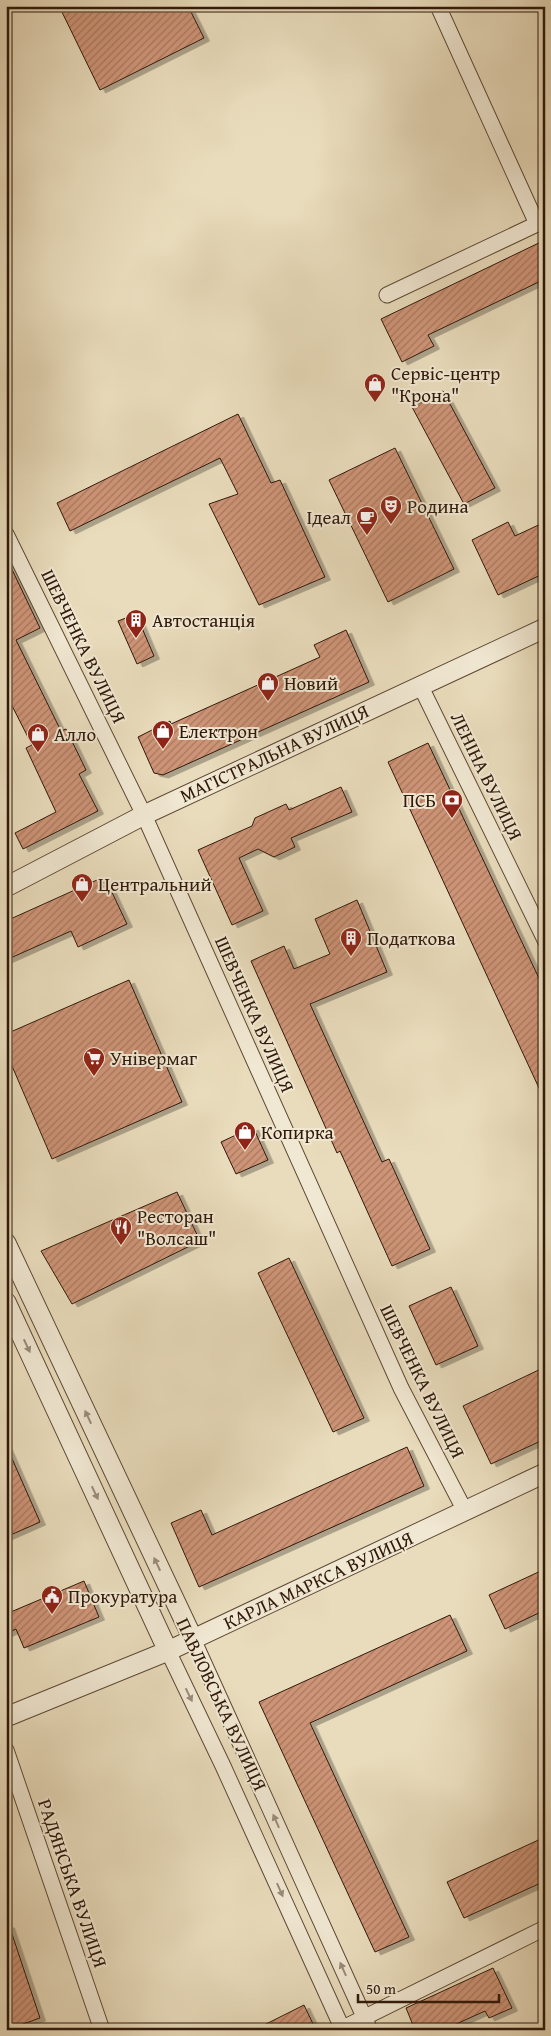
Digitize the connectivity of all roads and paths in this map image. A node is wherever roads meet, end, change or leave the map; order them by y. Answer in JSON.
{"nodes":[{"id":1,"x":438,"y":6,"type":"edge"},
{"id":2,"x":388,"y":295,"type":"dead end"},
{"id":3,"x":6,"y":534,"type":"edge"},
{"id":4,"x":545,"y":628,"type":"edge"},
{"id":5,"x":420,"y":685,"type":"junction"},
{"id":6,"x":144,"y":815,"type":"junction"},
{"id":7,"x":6,"y":887,"type":"edge"},
{"id":8,"x":545,"y":940,"type":"edge"},
{"id":9,"x":6,"y":1243,"type":"edge"},
{"id":10,"x":6,"y":1302,"type":"edge"},
{"id":11,"x":545,"y":1473,"type":"edge"},
{"id":12,"x":465,"y":1511,"type":"junction"},
{"id":13,"x":193,"y":1640,"type":"junction"},
{"id":14,"x":168,"y":1651,"type":"junction"},
{"id":15,"x":6,"y":1717,"type":"edge"},
{"id":16,"x":6,"y":1750,"type":"edge"},
{"id":17,"x":545,"y":1928,"type":"edge"},
{"id":18,"x":367,"y":2023,"type":"edge"},
{"id":19,"x":341,"y":2029,"type":"edge"},
{"id":20,"x":102,"y":2030,"type":"edge"}],
"edges":[{"from":1,"to":2,"type":"street"},
{"from":3,"to":6,"type":"street","name":"ШЕВЧЕНКА ВУЛИЦЯ"},
{"from":4,"to":5,"type":"street","name":"МАГІСТРАЛЬНА ВУЛИЦЯ"},
{"from":5,"to":6,"type":"street","name":"МАГІСТРАЛЬНА ВУЛИЦЯ"},
{"from":5,"to":8,"type":"street","name":"ЛЕНІНА ВУЛИЦЯ"},
{"from":6,"to":7,"type":"street","name":"МАГІСТРАЛЬНА ВУЛИЦЯ"},
{"from":6,"to":12,"type":"street","name":"ШЕВЧЕНКА ВУЛИЦЯ"},
{"from":13,"to":9,"type":"street","name":"ПАВЛОВСЬКА ВУЛИЦЯ","one_way":true},
{"from":10,"to":14,"type":"street","name":"ПАВЛОВСЬКА ВУЛИЦЯ","one_way":true},
{"from":11,"to":12,"type":"street","name":"КАРЛА МАРКСА ВУЛИЦЯ"},
{"from":12,"to":13,"type":"street","name":"КАРЛА МАРКСА ВУЛИЦЯ"},
{"from":13,"to":14,"type":"street","name":"КАРЛА МАРКСА ВУЛИЦЯ"},
{"from":18,"to":13,"type":"street","name":"ПАВЛОВСЬКА ВУЛИЦЯ","one_way":true},
{"from":14,"to":15,"type":"street","name":"КАРЛА МАРКСА ВУЛИЦЯ"},
{"from":14,"to":19,"type":"street","name":"ПАВЛОВСЬКА ВУЛИЦЯ","one_way":true},
{"from":16,"to":20,"type":"street","name":"РАДЯНСЬКА ВУЛИЦЯ"},
{"from":17,"to":18,"type":"street"},
{"from":18,"to":19,"type":"street"}]}
